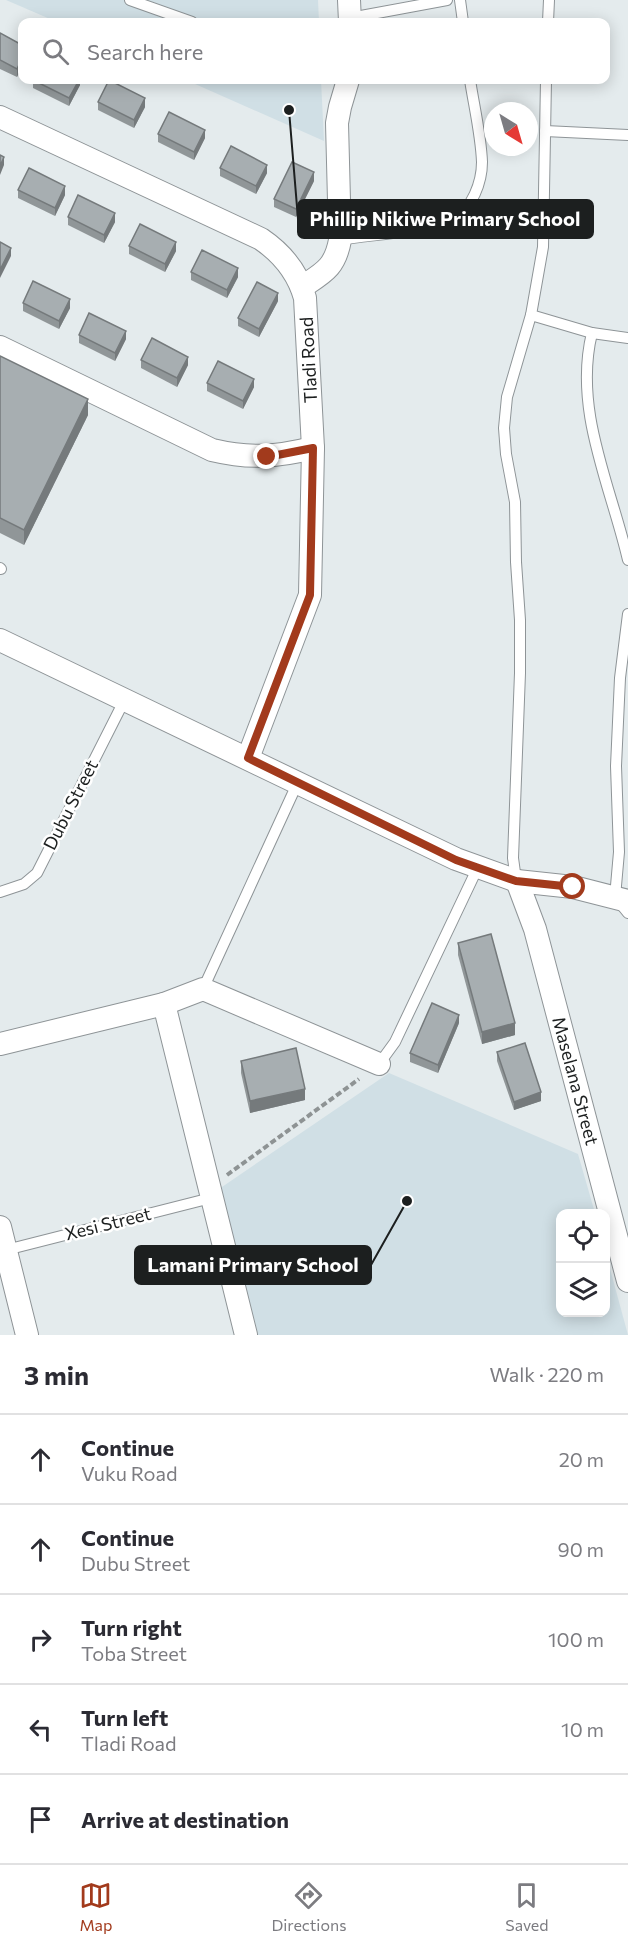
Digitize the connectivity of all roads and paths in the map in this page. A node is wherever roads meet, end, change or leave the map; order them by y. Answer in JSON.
{"nodes":[{"id":1,"x":130,"y":0,"type":"edge"},
{"id":2,"x":447,"y":0,"type":"edge"},
{"id":3,"x":460,"y":0,"type":"edge"},
{"id":4,"x":549,"y":0,"type":"edge"},
{"id":5,"x":349,"y":14,"type":"edge"},
{"id":6,"x":181,"y":18,"type":"edge"},
{"id":7,"x":462,"y":18,"type":"edge"},
{"id":8,"x":548,"y":18,"type":"edge"},
{"id":9,"x":347,"y":84,"type":"edge"},
{"id":10,"x":471,"y":84,"type":"edge"},
{"id":11,"x":546,"y":84,"type":"edge"},
{"id":12,"x":0,"y":117,"type":"edge"},
{"id":13,"x":545,"y":130,"type":"junction"},
{"id":14,"x":628,"y":135,"type":"edge"},
{"id":15,"x":340,"y":240,"type":"junction"},
{"id":16,"x":302,"y":288,"type":"junction"},
{"id":17,"x":531,"y":315,"type":"junction"},
{"id":18,"x":592,"y":333,"type":"junction"},
{"id":19,"x":628,"y":338,"type":"edge"},
{"id":20,"x":0,"y":347,"type":"edge"},
{"id":21,"x":313,"y":448,"type":"junction"},
{"id":22,"x":628,"y":560,"type":"edge"},
{"id":23,"x":628,"y":614,"type":"edge"},
{"id":24,"x":0,"y":640,"type":"edge"},
{"id":25,"x":125,"y":699,"type":"junction"},
{"id":26,"x":248,"y":758,"type":"junction"},
{"id":27,"x":298,"y":782,"type":"junction"},
{"id":28,"x":478,"y":867,"type":"junction"},
{"id":29,"x":516,"y":881,"type":"junction"},
{"id":30,"x":0,"y":892,"type":"edge"},
{"id":31,"x":624,"y":904,"type":"edge"},
{"id":32,"x":203,"y":989,"type":"junction"},
{"id":33,"x":164,"y":1004,"type":"junction"},
{"id":34,"x":0,"y":1044,"type":"edge"},
{"id":35,"x":379,"y":1064,"type":"junction"},
{"id":36,"x":210,"y":1193,"type":"junction"},
{"id":37,"x":0,"y":1227,"type":"edge"},
{"id":38,"x":6,"y":1251,"type":"junction"},
{"id":39,"x":626,"y":1269,"type":"edge"},
{"id":40,"x":27,"y":1335,"type":"edge"},
{"id":41,"x":246,"y":1335,"type":"edge"}],
"edges":[{"from":1,"to":6,"type":"lane"},
{"from":2,"to":5,"type":"lane"},
{"from":3,"to":7,"type":"lane"},
{"from":4,"to":8,"type":"lane"},
{"from":9,"to":15,"type":"street"},
{"from":10,"to":15,"type":"lane"},
{"from":11,"to":13,"type":"lane"},
{"from":12,"to":16,"type":"street","name":"Tladi Road"},
{"from":13,"to":14,"type":"lane"},
{"from":13,"to":17,"type":"lane"},
{"from":15,"to":16,"type":"street"},
{"from":16,"to":21,"type":"street","name":"Tladi Road"},
{"from":17,"to":18,"type":"lane"},
{"from":17,"to":29,"type":"lane"},
{"from":18,"to":19,"type":"lane"},
{"from":18,"to":22,"type":"lane"},
{"from":20,"to":21,"type":"street"},
{"from":21,"to":26,"type":"street","name":"Tladi Road"},
{"from":23,"to":31,"type":"lane"},
{"from":24,"to":25,"type":"street"},
{"from":25,"to":26,"type":"street"},
{"from":25,"to":30,"type":"lane","name":"Dubu Street"},
{"from":26,"to":27,"type":"street"},
{"from":27,"to":28,"type":"street"},
{"from":27,"to":32,"type":"lane"},
{"from":28,"to":29,"type":"street"},
{"from":28,"to":35,"type":"lane"},
{"from":29,"to":31,"type":"street"},
{"from":29,"to":39,"type":"street","name":"Maselana Street"},
{"from":32,"to":33,"type":"street"},
{"from":32,"to":35,"type":"street"},
{"from":33,"to":34,"type":"street"},
{"from":33,"to":36,"type":"street"},
{"from":35,"to":36,"type":"path"},
{"from":36,"to":38,"type":"lane","name":"Xesi Street"},
{"from":36,"to":41,"type":"street"},
{"from":37,"to":38,"type":"street"},
{"from":38,"to":40,"type":"street"}]}
